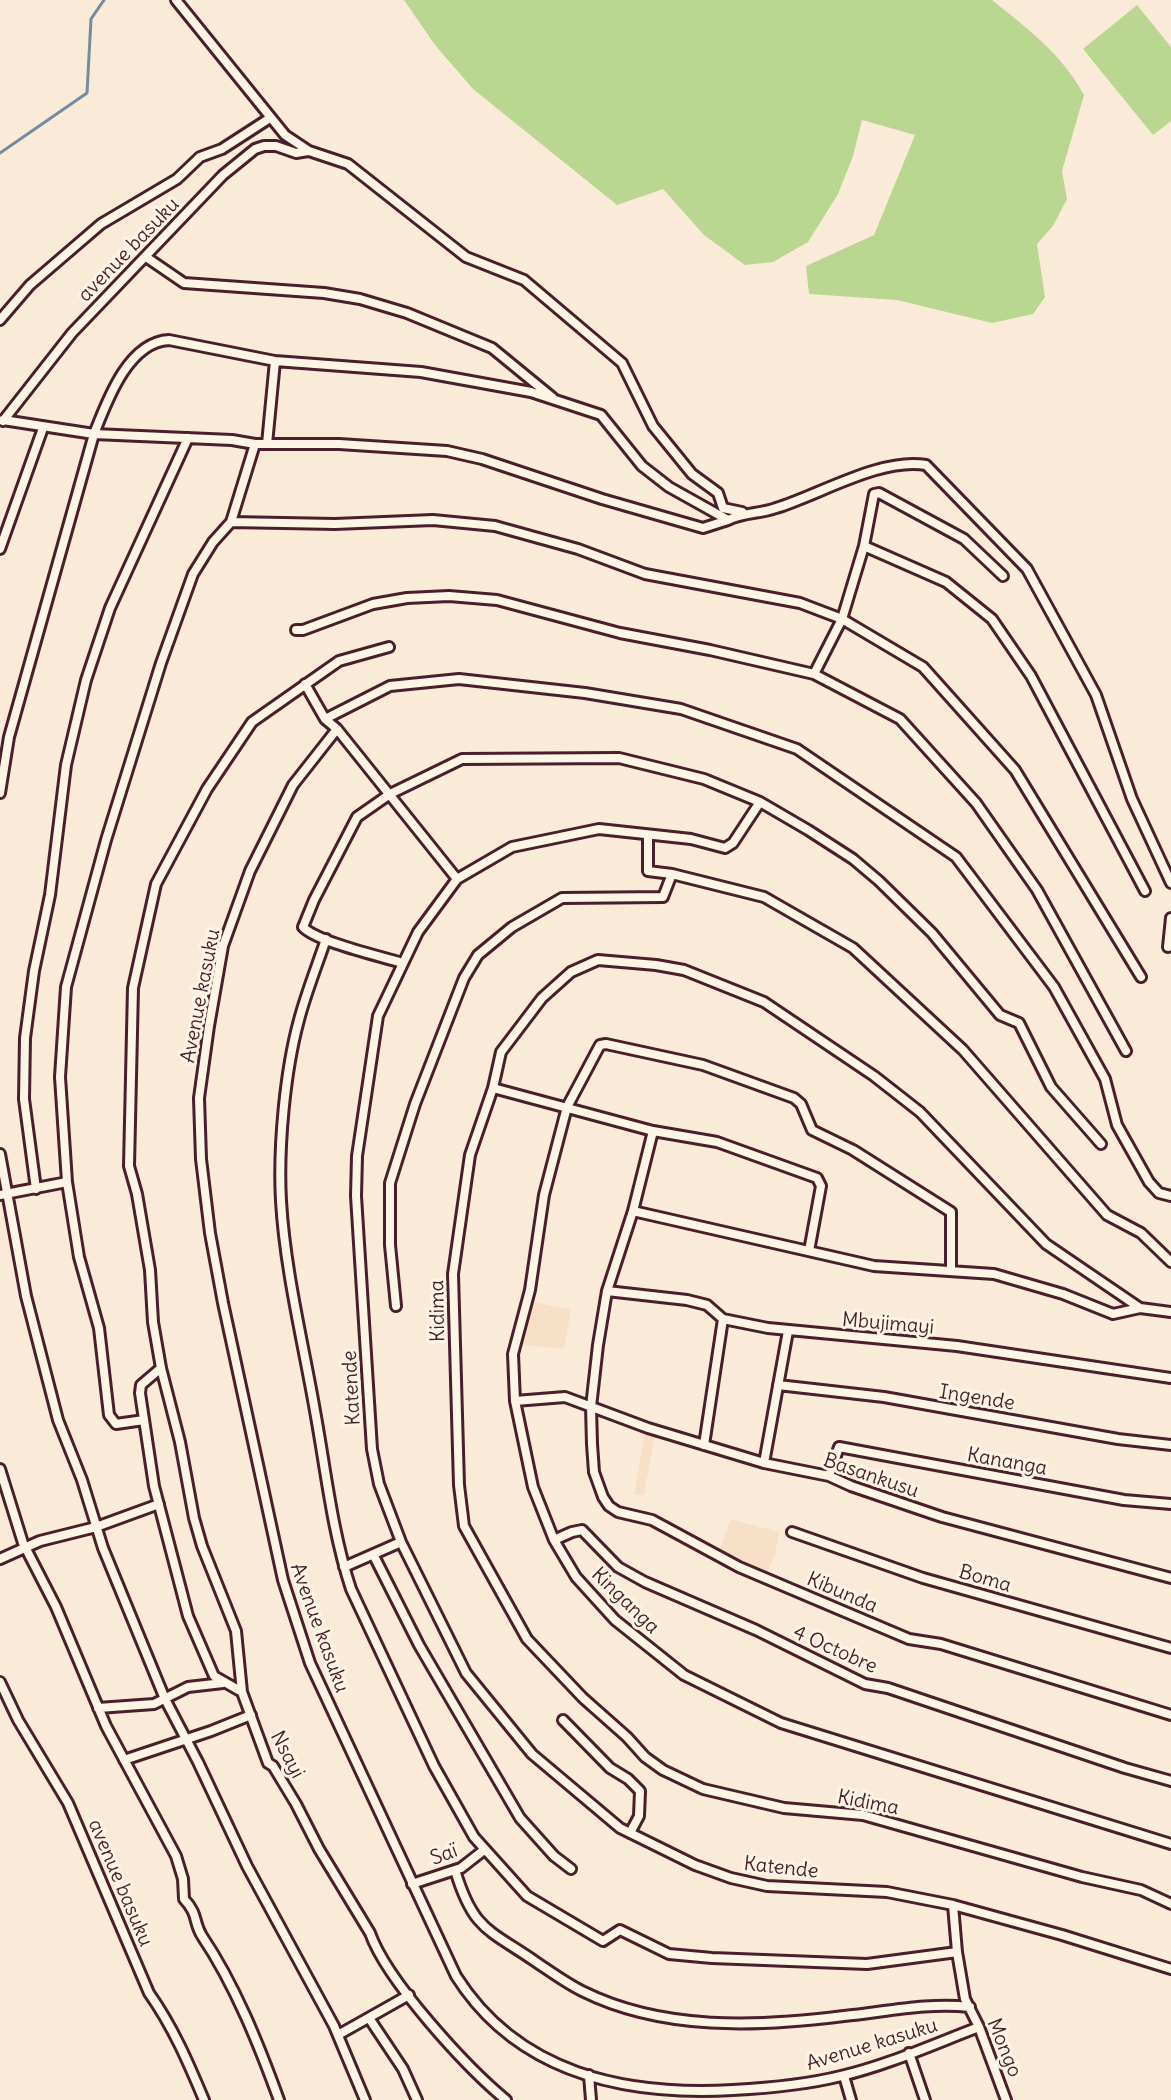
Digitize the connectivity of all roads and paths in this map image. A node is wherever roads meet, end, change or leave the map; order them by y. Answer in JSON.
{"nodes":[{"id":1,"x":176,"y":0,"type":"edge"},
{"id":2,"x":270,"y":118,"type":"junction"},
{"id":3,"x":309,"y":151,"type":"junction"},
{"id":4,"x":146,"y":257,"type":"junction"},
{"id":5,"x":0,"y":320,"type":"edge"},
{"id":6,"x":275,"y":361,"type":"junction"},
{"id":7,"x":558,"y":401,"type":"junction"},
{"id":8,"x":2,"y":422,"type":"edge"},
{"id":9,"x":43,"y":428,"type":"junction"},
{"id":10,"x":94,"y":434,"type":"junction"},
{"id":11,"x":188,"y":438,"type":"junction"},
{"id":12,"x":255,"y":444,"type":"junction"},
{"id":13,"x":267,"y":444,"type":"junction"},
{"id":14,"x":742,"y":513,"type":"junction"},
{"id":15,"x":728,"y":520,"type":"junction"},
{"id":16,"x":231,"y":522,"type":"junction"},
{"id":17,"x":864,"y":546,"type":"junction"},
{"id":18,"x":0,"y":549,"type":"edge"},
{"id":19,"x":1003,"y":576,"type":"dead end"},
{"id":20,"x":842,"y":619,"type":"junction"},
{"id":21,"x":296,"y":630,"type":"dead end"},
{"id":22,"x":389,"y":647,"type":"dead end"},
{"id":23,"x":814,"y":674,"type":"junction"},
{"id":24,"x":305,"y":684,"type":"junction"},
{"id":25,"x":325,"y":719,"type":"junction"},
{"id":26,"x":337,"y":729,"type":"junction"},
{"id":27,"x":0,"y":793,"type":"edge"},
{"id":28,"x":390,"y":794,"type":"junction"},
{"id":29,"x":760,"y":802,"type":"junction"},
{"id":30,"x":648,"y":835,"type":"junction"},
{"id":31,"x":672,"y":874,"type":"junction"},
{"id":32,"x":457,"y":879,"type":"junction"},
{"id":33,"x":1171,"y":883,"type":"edge"},
{"id":34,"x":1145,"y":891,"type":"dead end"},
{"id":35,"x":1171,"y":918,"type":"edge"},
{"id":36,"x":326,"y":939,"type":"junction"},
{"id":37,"x":1168,"y":947,"type":"dead end"},
{"id":38,"x":402,"y":963,"type":"junction"},
{"id":39,"x":1141,"y":977,"type":"dead end"},
{"id":40,"x":1126,"y":1051,"type":"dead end"},
{"id":41,"x":493,"y":1088,"type":"junction"},
{"id":42,"x":567,"y":1107,"type":"junction"},
{"id":43,"x":653,"y":1131,"type":"junction"},
{"id":44,"x":1101,"y":1144,"type":"dead end"},
{"id":45,"x":0,"y":1154,"type":"edge"},
{"id":46,"x":67,"y":1182,"type":"junction"},
{"id":47,"x":36,"y":1189,"type":"junction"},
{"id":48,"x":3,"y":1195,"type":"edge"},
{"id":49,"x":1171,"y":1196,"type":"edge"},
{"id":50,"x":633,"y":1211,"type":"junction"},
{"id":51,"x":809,"y":1251,"type":"junction"},
{"id":52,"x":1171,"y":1262,"type":"edge"},
{"id":53,"x":951,"y":1271,"type":"junction"},
{"id":54,"x":607,"y":1291,"type":"junction"},
{"id":55,"x":396,"y":1306,"type":"dead end"},
{"id":56,"x":1140,"y":1308,"type":"junction"},
{"id":57,"x":1171,"y":1312,"type":"edge"},
{"id":58,"x":723,"y":1319,"type":"junction"},
{"id":59,"x":788,"y":1331,"type":"junction"},
{"id":60,"x":161,"y":1368,"type":"junction"},
{"id":61,"x":1171,"y":1378,"type":"edge"},
{"id":62,"x":778,"y":1385,"type":"junction"},
{"id":63,"x":515,"y":1401,"type":"junction"},
{"id":64,"x":591,"y":1407,"type":"junction"},
{"id":65,"x":144,"y":1420,"type":"junction"},
{"id":66,"x":704,"y":1445,"type":"junction"},
{"id":67,"x":1171,"y":1445,"type":"edge"},
{"id":68,"x":764,"y":1463,"type":"junction"},
{"id":69,"x":0,"y":1469,"type":"edge"},
{"id":70,"x":829,"y":1476,"type":"junction"},
{"id":71,"x":159,"y":1504,"type":"junction"},
{"id":72,"x":1171,"y":1504,"type":"edge"},
{"id":73,"x":96,"y":1527,"type":"junction"},
{"id":74,"x":792,"y":1532,"type":"dead end"},
{"id":75,"x":554,"y":1540,"type":"junction"},
{"id":76,"x":401,"y":1542,"type":"junction"},
{"id":77,"x":27,"y":1548,"type":"junction"},
{"id":78,"x":374,"y":1556,"type":"junction"},
{"id":79,"x":0,"y":1559,"type":"edge"},
{"id":80,"x":344,"y":1567,"type":"junction"},
{"id":81,"x":1171,"y":1578,"type":"edge"},
{"id":82,"x":1171,"y":1648,"type":"edge"},
{"id":83,"x":0,"y":1682,"type":"edge"},
{"id":84,"x":223,"y":1683,"type":"junction"},
{"id":85,"x":242,"y":1692,"type":"junction"},
{"id":86,"x":165,"y":1699,"type":"junction"},
{"id":87,"x":98,"y":1708,"type":"junction"},
{"id":88,"x":251,"y":1715,"type":"junction"},
{"id":89,"x":1171,"y":1715,"type":"edge"},
{"id":90,"x":563,"y":1720,"type":"dead end"},
{"id":91,"x":185,"y":1738,"type":"junction"},
{"id":92,"x":124,"y":1760,"type":"junction"},
{"id":93,"x":1171,"y":1781,"type":"edge"},
{"id":94,"x":630,"y":1833,"type":"junction"},
{"id":95,"x":1171,"y":1844,"type":"edge"},
{"id":96,"x":484,"y":1850,"type":"junction"},
{"id":97,"x":571,"y":1869,"type":"dead end"},
{"id":98,"x":455,"y":1870,"type":"junction"},
{"id":99,"x":412,"y":1884,"type":"junction"},
{"id":100,"x":1171,"y":1904,"type":"edge"},
{"id":101,"x":953,"y":1905,"type":"junction"},
{"id":102,"x":957,"y":1952,"type":"junction"},
{"id":103,"x":1171,"y":1969,"type":"edge"},
{"id":104,"x":409,"y":1995,"type":"junction"},
{"id":105,"x":970,"y":2007,"type":"junction"},
{"id":106,"x":369,"y":2018,"type":"junction"},
{"id":107,"x":979,"y":2027,"type":"junction"},
{"id":108,"x":338,"y":2035,"type":"junction"},
{"id":109,"x":909,"y":2053,"type":"junction"},
{"id":110,"x":589,"y":2075,"type":"junction"},
{"id":111,"x":844,"y":2076,"type":"junction"},
{"id":112,"x":788,"y":2087,"type":"junction"},
{"id":113,"x":650,"y":2089,"type":"junction"},
{"id":114,"x":714,"y":2095,"type":"edge"},
{"id":115,"x":204,"y":2100,"type":"edge"},
{"id":116,"x":279,"y":2100,"type":"edge"},
{"id":117,"x":365,"y":2100,"type":"edge"},
{"id":118,"x":417,"y":2100,"type":"edge"},
{"id":119,"x":506,"y":2100,"type":"edge"},
{"id":120,"x":591,"y":2100,"type":"edge"},
{"id":121,"x":653,"y":2100,"type":"edge"},
{"id":122,"x":790,"y":2100,"type":"edge"},
{"id":123,"x":851,"y":2100,"type":"edge"},
{"id":124,"x":925,"y":2100,"type":"edge"},
{"id":125,"x":1006,"y":2100,"type":"edge"}],
"edges":[{"from":1,"to":2,"type":"street"},
{"from":2,"to":3,"type":"street"},
{"from":2,"to":5,"type":"street"},
{"from":3,"to":4,"type":"street","name":"avenue basuku"},
{"from":3,"to":14,"type":"street"},
{"from":4,"to":7,"type":"street"},
{"from":4,"to":8,"type":"street","name":"avenue basuku"},
{"from":6,"to":7,"type":"street"},
{"from":6,"to":10,"type":"street"},
{"from":6,"to":13,"type":"street"},
{"from":7,"to":15,"type":"street"},
{"from":8,"to":9,"type":"street"},
{"from":9,"to":10,"type":"street"},
{"from":9,"to":18,"type":"street"},
{"from":10,"to":11,"type":"street"},
{"from":10,"to":27,"type":"street"},
{"from":11,"to":12,"type":"street"},
{"from":11,"to":47,"type":"street"},
{"from":12,"to":13,"type":"street"},
{"from":12,"to":16,"type":"street"},
{"from":13,"to":15,"type":"street"},
{"from":14,"to":15,"type":"street"},
{"from":14,"to":33,"type":"street"},
{"from":16,"to":20,"type":"street"},
{"from":16,"to":46,"type":"street"},
{"from":17,"to":19,"type":"street"},
{"from":17,"to":20,"type":"street"},
{"from":17,"to":34,"type":"street"},
{"from":20,"to":23,"type":"street"},
{"from":20,"to":39,"type":"street"},
{"from":21,"to":23,"type":"street"},
{"from":22,"to":24,"type":"street","name":"Nsayi"},
{"from":23,"to":40,"type":"street"},
{"from":24,"to":25,"type":"street"},
{"from":24,"to":60,"type":"street","name":"Nsayi"},
{"from":25,"to":26,"type":"street"},
{"from":25,"to":49,"type":"street"},
{"from":26,"to":28,"type":"street"},
{"from":26,"to":99,"type":"street","name":"Avenue kasuku"},
{"from":28,"to":29,"type":"street"},
{"from":28,"to":32,"type":"street"},
{"from":28,"to":36,"type":"street"},
{"from":29,"to":30,"type":"street","name":"Katende"},
{"from":29,"to":44,"type":"street"},
{"from":30,"to":31,"type":"street"},
{"from":30,"to":32,"type":"street","name":"Katende"},
{"from":31,"to":52,"type":"street"},
{"from":31,"to":55,"type":"street"},
{"from":32,"to":38,"type":"street","name":"Katende"},
{"from":35,"to":37,"type":"street"},
{"from":36,"to":38,"type":"street"},
{"from":36,"to":80,"type":"street"},
{"from":38,"to":76,"type":"street","name":"Katende"},
{"from":41,"to":42,"type":"street"},
{"from":41,"to":56,"type":"street","name":"Kidima"},
{"from":41,"to":100,"type":"street","name":"Kidima"},
{"from":42,"to":43,"type":"street"},
{"from":42,"to":53,"type":"street","name":"Kinganga"},
{"from":42,"to":63,"type":"street","name":"Kinganga"},
{"from":43,"to":50,"type":"street","name":"Kibunda"},
{"from":43,"to":51,"type":"street"},
{"from":45,"to":48,"type":"street"},
{"from":46,"to":47,"type":"street"},
{"from":46,"to":65,"type":"street"},
{"from":47,"to":48,"type":"street"},
{"from":48,"to":73,"type":"street"},
{"from":50,"to":51,"type":"street"},
{"from":50,"to":54,"type":"street","name":"Kibunda"},
{"from":51,"to":53,"type":"street"},
{"from":53,"to":56,"type":"street"},
{"from":54,"to":58,"type":"street","name":"Mbujimayi"},
{"from":54,"to":64,"type":"street","name":"Kibunda"},
{"from":56,"to":57,"type":"street"},
{"from":58,"to":59,"type":"street","name":"Mbujimayi"},
{"from":58,"to":66,"type":"street"},
{"from":59,"to":61,"type":"street","name":"Mbujimayi"},
{"from":59,"to":62,"type":"street"},
{"from":60,"to":65,"type":"street"},
{"from":60,"to":85,"type":"street","name":"Nsayi"},
{"from":62,"to":67,"type":"street","name":"Ingende"},
{"from":62,"to":68,"type":"street"},
{"from":63,"to":64,"type":"street","name":"Basankusu"},
{"from":63,"to":75,"type":"street","name":"Kinganga"},
{"from":64,"to":66,"type":"street","name":"Basankusu"},
{"from":64,"to":89,"type":"street","name":"Kibunda"},
{"from":65,"to":71,"type":"street"},
{"from":66,"to":68,"type":"street","name":"Basankusu"},
{"from":68,"to":70,"type":"street","name":"Basankusu"},
{"from":69,"to":77,"type":"street"},
{"from":70,"to":72,"type":"street","name":"Kananga"},
{"from":70,"to":81,"type":"street","name":"Basankusu"},
{"from":71,"to":73,"type":"street"},
{"from":71,"to":84,"type":"street"},
{"from":73,"to":77,"type":"street"},
{"from":73,"to":86,"type":"street"},
{"from":74,"to":82,"type":"street","name":"Boma"},
{"from":75,"to":93,"type":"street","name":"4 Octobre"},
{"from":75,"to":95,"type":"street","name":"Kinganga"},
{"from":76,"to":78,"type":"street"},
{"from":76,"to":94,"type":"street","name":"Katende"},
{"from":77,"to":79,"type":"street"},
{"from":77,"to":87,"type":"street"},
{"from":78,"to":80,"type":"street"},
{"from":78,"to":97,"type":"street"},
{"from":80,"to":96,"type":"street"},
{"from":83,"to":115,"type":"street","name":"avenue basuku"},
{"from":84,"to":85,"type":"street"},
{"from":84,"to":86,"type":"street"},
{"from":85,"to":88,"type":"street","name":"Nsayi"},
{"from":86,"to":87,"type":"street"},
{"from":86,"to":91,"type":"street"},
{"from":87,"to":92,"type":"street"},
{"from":88,"to":91,"type":"street"},
{"from":88,"to":104,"type":"street","name":"Nsayi"},
{"from":90,"to":94,"type":"street"},
{"from":91,"to":92,"type":"street"},
{"from":91,"to":108,"type":"street"},
{"from":92,"to":116,"type":"street"},
{"from":94,"to":101,"type":"street","name":"Katende"},
{"from":96,"to":98,"type":"street","name":"Saï"},
{"from":96,"to":102,"type":"street"},
{"from":98,"to":99,"type":"street","name":"Saï"},
{"from":98,"to":105,"type":"street"},
{"from":99,"to":110,"type":"street","name":"Avenue kasuku"},
{"from":101,"to":102,"type":"street"},
{"from":101,"to":103,"type":"street","name":"Katende"},
{"from":102,"to":105,"type":"street"},
{"from":104,"to":106,"type":"street"},
{"from":104,"to":119,"type":"street","name":"Nsayi"},
{"from":105,"to":107,"type":"street","name":"Mongo"},
{"from":106,"to":108,"type":"street"},
{"from":106,"to":118,"type":"street"},
{"from":107,"to":109,"type":"street","name":"Avenue kasuku"},
{"from":107,"to":125,"type":"street","name":"Mongo"},
{"from":108,"to":117,"type":"street"},
{"from":109,"to":111,"type":"street","name":"Avenue kasuku"},
{"from":109,"to":124,"type":"street"},
{"from":110,"to":113,"type":"street","name":"Avenue kasuku"},
{"from":110,"to":120,"type":"street"},
{"from":111,"to":112,"type":"street","name":"Avenue kasuku"},
{"from":111,"to":123,"type":"street"},
{"from":112,"to":114,"type":"street","name":"Avenue kasuku"},
{"from":112,"to":122,"type":"street"},
{"from":113,"to":114,"type":"street","name":"Avenue kasuku"},
{"from":113,"to":121,"type":"street"}]}
